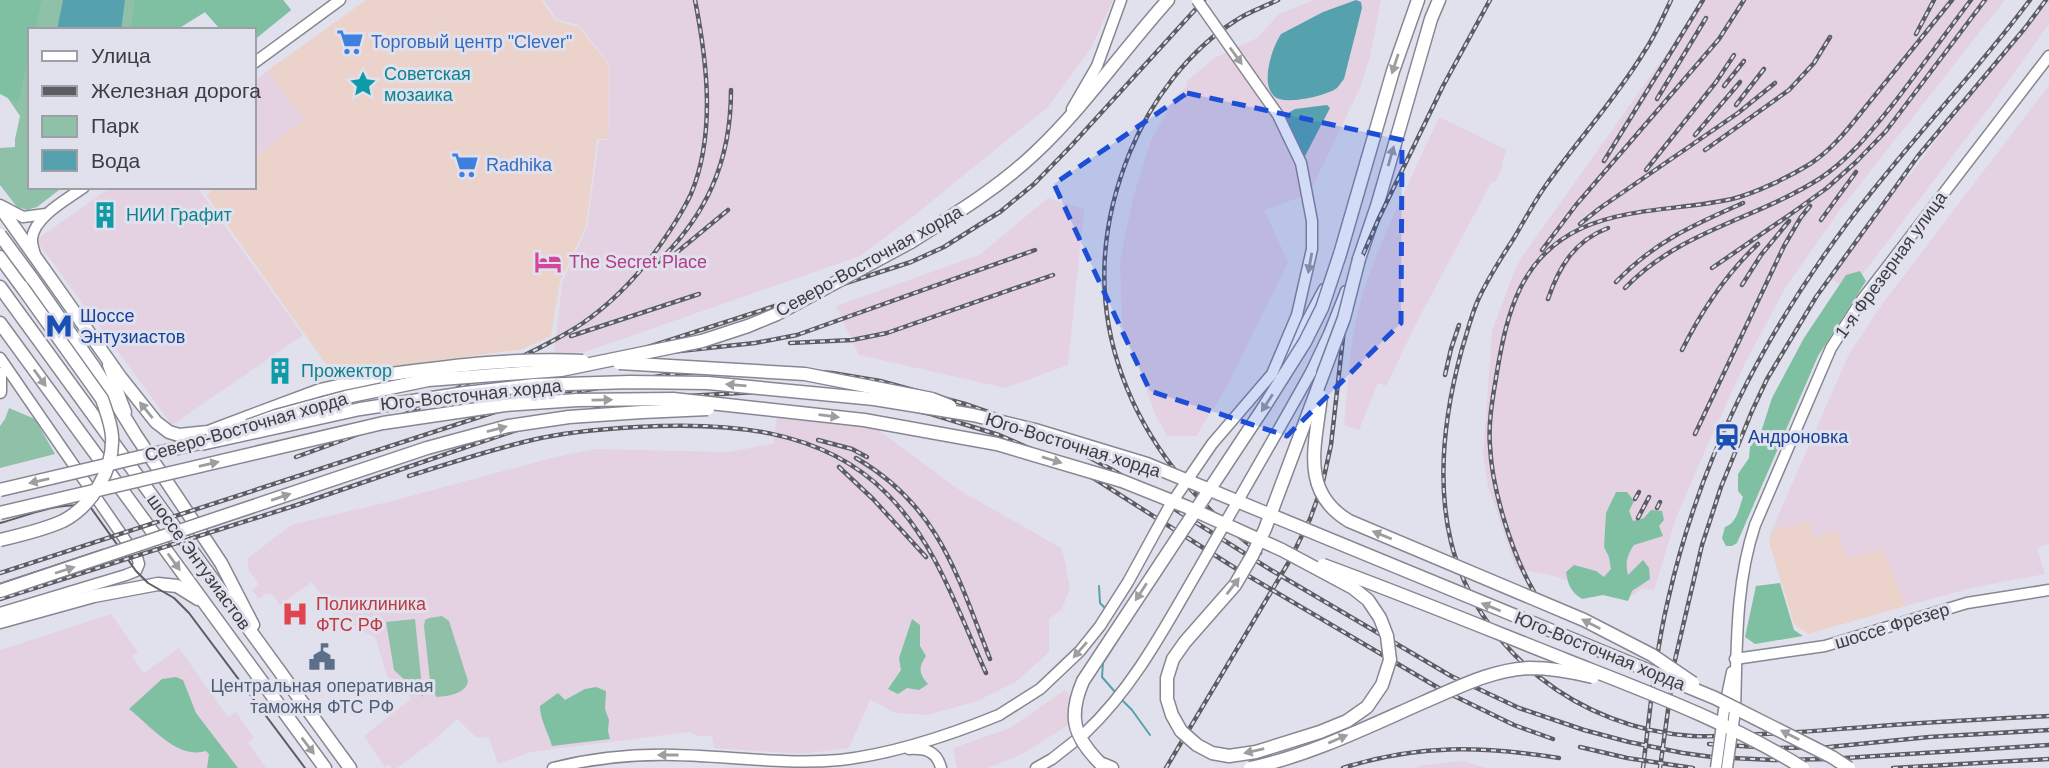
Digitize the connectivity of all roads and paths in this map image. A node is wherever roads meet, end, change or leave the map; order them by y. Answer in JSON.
{"nodes":[{"id":1,"x":340,"y":0,"type":"edge"},
{"id":2,"x":1121,"y":0,"type":"edge"},
{"id":3,"x":1168,"y":0,"type":"edge"},
{"id":4,"x":1197,"y":0,"type":"edge"},
{"id":5,"x":1418,"y":0,"type":"edge"},
{"id":6,"x":1439,"y":0,"type":"edge"},
{"id":7,"x":2049,"y":56,"type":"edge"},
{"id":8,"x":256,"y":61,"type":"edge"},
{"id":9,"x":1063,"y":123,"type":"junction"},
{"id":10,"x":81,"y":189,"type":"edge"},
{"id":11,"x":0,"y":206,"type":"edge"},
{"id":12,"x":46,"y":214,"type":"junction"},
{"id":13,"x":0,"y":234,"type":"edge"},
{"id":14,"x":1340,"y":254,"type":"junction"},
{"id":15,"x":36,"y":256,"type":"junction"},
{"id":16,"x":0,"y":257,"type":"edge"},
{"id":17,"x":1359,"y":258,"type":"junction"},
{"id":18,"x":0,"y":287,"type":"edge"},
{"id":19,"x":0,"y":323,"type":"edge"},
{"id":20,"x":104,"y":354,"type":"junction"},
{"id":21,"x":0,"y":358,"type":"edge"},
{"id":22,"x":0,"y":374,"type":"edge"},
{"id":23,"x":1272,"y":374,"type":"junction"},
{"id":24,"x":1322,"y":378,"type":"junction"},
{"id":25,"x":0,"y":393,"type":"edge"},
{"id":26,"x":760,"y":408,"type":"junction"},
{"id":27,"x":973,"y":415,"type":"junction"},
{"id":28,"x":135,"y":434,"type":"junction"},
{"id":29,"x":201,"y":444,"type":"junction"},
{"id":30,"x":0,"y":490,"type":"edge"},
{"id":31,"x":0,"y":513,"type":"edge"},
{"id":32,"x":0,"y":540,"type":"edge"},
{"id":33,"x":1282,"y":550,"type":"junction"},
{"id":34,"x":2049,"y":590,"type":"edge"},
{"id":35,"x":0,"y":591,"type":"edge"},
{"id":36,"x":202,"y":601,"type":"junction"},
{"id":37,"x":0,"y":613,"type":"edge"},
{"id":38,"x":0,"y":622,"type":"edge"},
{"id":39,"x":270,"y":659,"type":"junction"},
{"id":40,"x":1735,"y":659,"type":"junction"},
{"id":41,"x":1631,"y":685,"type":"junction"},
{"id":42,"x":1715,"y":698,"type":"junction"},
{"id":43,"x":1730,"y":710,"type":"junction"},
{"id":44,"x":886,"y":752,"type":"junction"},
{"id":45,"x":325,"y":768,"type":"edge"},
{"id":46,"x":350,"y":768,"type":"edge"},
{"id":47,"x":553,"y":768,"type":"edge"},
{"id":48,"x":941,"y":768,"type":"edge"},
{"id":49,"x":1036,"y":768,"type":"edge"},
{"id":50,"x":1112,"y":768,"type":"edge"},
{"id":51,"x":1250,"y":768,"type":"edge"},
{"id":52,"x":1716,"y":768,"type":"edge"},
{"id":53,"x":1727,"y":768,"type":"edge"},
{"id":54,"x":1803,"y":768,"type":"edge"},
{"id":55,"x":1849,"y":768,"type":"edge"}],
"edges":[{"from":1,"to":8,"type":"main road"},
{"from":2,"to":9,"type":"main road"},
{"from":3,"to":9,"type":"main road","name":"Северо-Восточная хорда"},
{"from":4,"to":23,"type":"main road","one_way":true,"bridge":true},
{"from":5,"to":14,"type":"main road","one_way":true},
{"from":17,"to":6,"type":"main road","name":"Северо-Восточная хорда","one_way":true},
{"from":7,"to":40,"type":"main road","name":"1-я Фрезерная улица"},
{"from":9,"to":29,"type":"main road","name":"Северо-Восточная хорда","bridge":true},
{"from":10,"to":12,"type":"main road"},
{"from":11,"to":12,"type":"main road"},
{"from":11,"to":15,"type":"main road"},
{"from":12,"to":15,"type":"main road"},
{"from":13,"to":28,"type":"main road","bridge":true},
{"from":14,"to":23,"type":"main road","bridge":true},
{"from":14,"to":50,"type":"main road","one_way":true,"bridge":true},
{"from":15,"to":20,"type":"main road"},
{"from":16,"to":32,"type":"main road","bridge":true},
{"from":17,"to":24,"type":"main road","name":"Северо-Восточная хорда","bridge":true},
{"from":17,"to":49,"type":"main road","bridge":true},
{"from":18,"to":39,"type":"main road","name":"шоссе Энтузиастов"},
{"from":19,"to":36,"type":"main road","name":"шоссе Энтузиастов","one_way":true},
{"from":27,"to":20,"type":"main road","one_way":true,"bridge":true},
{"from":20,"to":28,"type":"main road"},
{"from":21,"to":37,"type":"main road"},
{"from":22,"to":25,"type":"main road"},
{"from":23,"to":44,"type":"main road","one_way":true,"bridge":true},
{"from":33,"to":24,"type":"main road","name":"Северо-Восточная хорда","one_way":true,"bridge":true},
{"from":42,"to":24,"type":"main road","one_way":true,"bridge":true},
{"from":31,"to":26,"type":"main road","name":"Северо-Восточная хорда","one_way":true,"bridge":true},
{"from":26,"to":33,"type":"main road","name":"Северо-Восточная хорда","one_way":true,"bridge":true},
{"from":35,"to":26,"type":"main road","one_way":true,"bridge":true},
{"from":27,"to":29,"type":"main road","name":"Юго-Восточная хорда","one_way":true,"bridge":true},
{"from":42,"to":27,"type":"main road","name":"Юго-Восточная хорда","one_way":true,"bridge":true},
{"from":28,"to":39,"type":"main road"},
{"from":29,"to":30,"type":"main road","name":"Северо-Восточная хорда","one_way":true,"bridge":true},
{"from":33,"to":41,"type":"main road","name":"Юго-Восточная хорда","bridge":true},
{"from":34,"to":40,"type":"main road","name":"шоссе Фрезер"},
{"from":36,"to":38,"type":"main road"},
{"from":36,"to":45,"type":"main road","name":"шоссе Энтузиастов","one_way":true},
{"from":39,"to":46,"type":"main road","name":"шоссе Энтузиастов"},
{"from":40,"to":43,"type":"main road","name":"1-я Фрезерная улица"},
{"from":51,"to":41,"type":"main road","one_way":true,"bridge":true},
{"from":41,"to":54,"type":"main road","name":"Юго-Восточная хорда","bridge":true},
{"from":55,"to":42,"type":"main road","name":"Юго-Восточная хорда","one_way":true,"bridge":true},
{"from":43,"to":52,"type":"main road","bridge":true},
{"from":43,"to":53,"type":"main road","bridge":true},
{"from":44,"to":47,"type":"main road","one_way":true},
{"from":44,"to":48,"type":"main road"}]}
